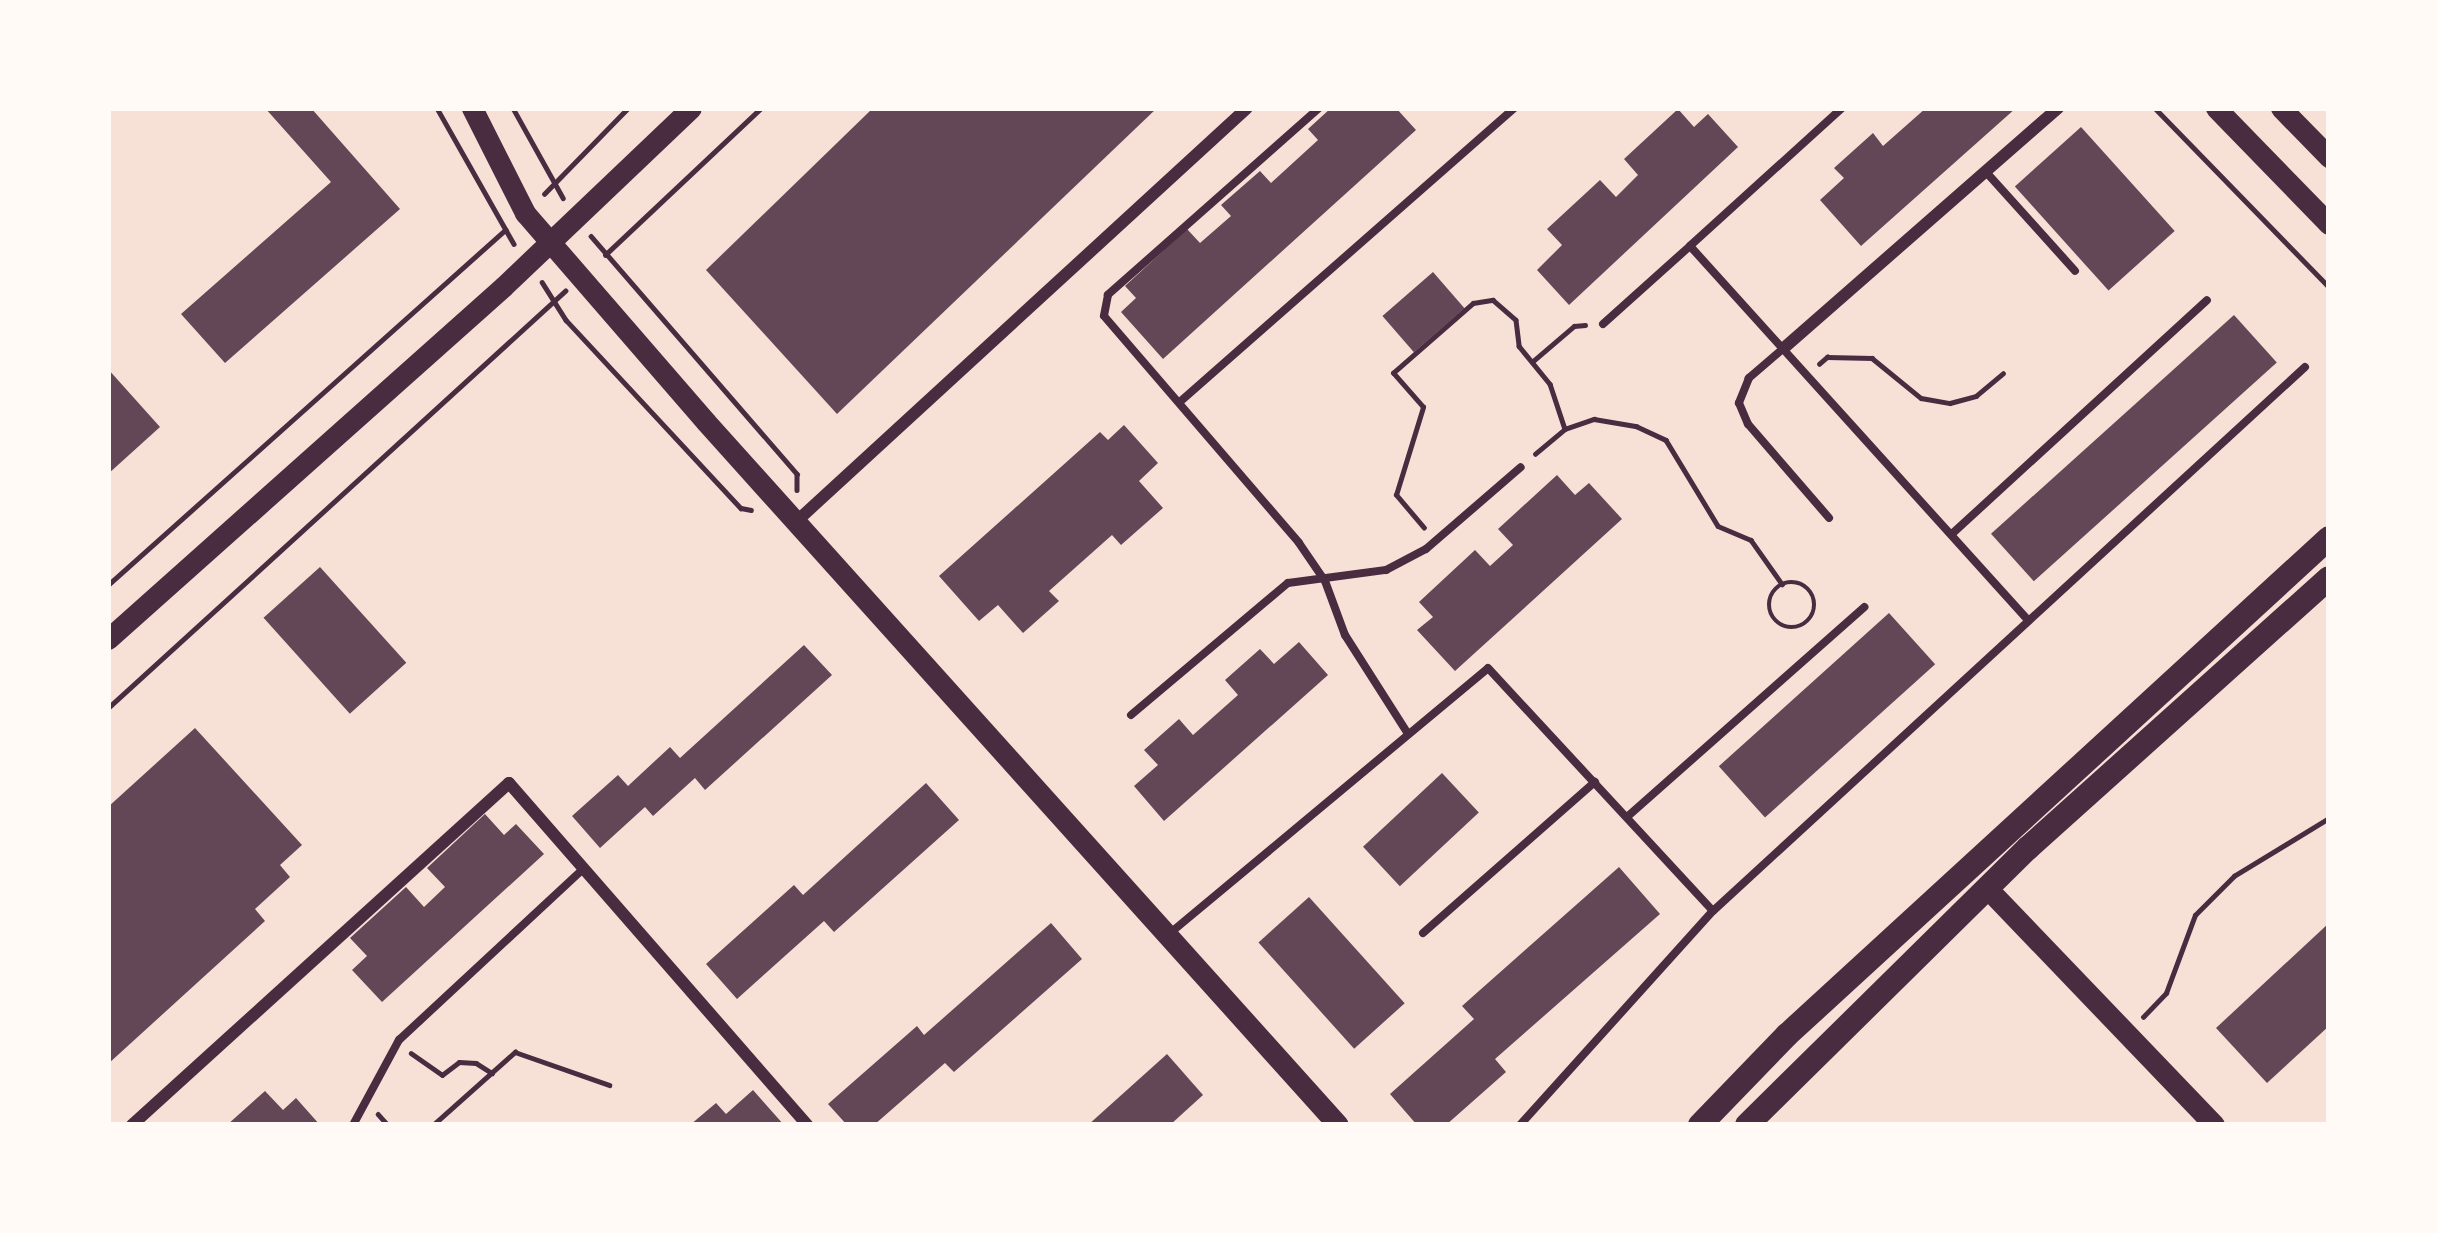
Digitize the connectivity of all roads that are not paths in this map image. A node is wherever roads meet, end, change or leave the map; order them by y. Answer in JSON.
{"nodes":[{"id":1,"x":472,"y":108,"type":"edge"},
{"id":2,"x":691,"y":108,"type":"edge"},
{"id":3,"x":1247,"y":108,"type":"edge"},
{"id":4,"x":1319,"y":108,"type":"edge"},
{"id":5,"x":1514,"y":108,"type":"edge"},
{"id":6,"x":1842,"y":108,"type":"edge"},
{"id":7,"x":2057,"y":108,"type":"edge"},
{"id":8,"x":2216,"y":108,"type":"edge"},
{"id":9,"x":2281,"y":108,"type":"edge"},
{"id":10,"x":2329,"y":157,"type":"edge"},
{"id":11,"x":1986,"y":172,"type":"junction"},
{"id":12,"x":2329,"y":224,"type":"edge"},
{"id":13,"x":550,"y":242,"type":"junction"},
{"id":14,"x":1690,"y":246,"type":"junction"},
{"id":15,"x":2075,"y":271,"type":"dead end"},
{"id":16,"x":2207,"y":300,"type":"dead end"},
{"id":17,"x":1603,"y":323,"type":"road end"},
{"id":18,"x":1785,"y":347,"type":"junction"},
{"id":19,"x":2305,"y":367,"type":"dead end"},
{"id":20,"x":1182,"y":401,"type":"junction"},
{"id":21,"x":1521,"y":467,"type":"road end"},
{"id":22,"x":1829,"y":518,"type":"dead end"},
{"id":23,"x":798,"y":520,"type":"junction"},
{"id":24,"x":1954,"y":532,"type":"junction"},
{"id":25,"x":2329,"y":538,"type":"edge"},
{"id":26,"x":2329,"y":578,"type":"edge"},
{"id":27,"x":1325,"y":581,"type":"junction"},
{"id":28,"x":1864,"y":607,"type":"dead end"},
{"id":29,"x":2027,"y":619,"type":"junction"},
{"id":30,"x":108,"y":638,"type":"edge"},
{"id":31,"x":1131,"y":716,"type":"dead end"},
{"id":32,"x":1408,"y":734,"type":"junction"},
{"id":33,"x":1594,"y":782,"type":"junction"},
{"id":34,"x":1628,"y":817,"type":"junction"},
{"id":35,"x":584,"y":868,"type":"junction"},
{"id":36,"x":1987,"y":888,"type":"junction"},
{"id":37,"x":1713,"y":911,"type":"junction"},
{"id":38,"x":1423,"y":933,"type":"dead end"},
{"id":39,"x":1168,"y":935,"type":"junction"},
{"id":40,"x":1332,"y":1123,"type":"edge"},
{"id":41,"x":132,"y":1125,"type":"edge"},
{"id":42,"x":353,"y":1125,"type":"edge"},
{"id":43,"x":807,"y":1125,"type":"edge"},
{"id":44,"x":1520,"y":1125,"type":"edge"},
{"id":45,"x":1700,"y":1125,"type":"edge"},
{"id":46,"x":1747,"y":1125,"type":"edge"},
{"id":47,"x":2214,"y":1125,"type":"edge"}],
"edges":[{"from":1,"to":13,"type":"street"},
{"from":2,"to":13,"type":"street"},
{"from":3,"to":23,"type":"street"},
{"from":4,"to":20,"type":"lane"},
{"from":5,"to":20,"type":"lane"},
{"from":6,"to":14,"type":"lane"},
{"from":7,"to":11,"type":"street"},
{"from":8,"to":12,"type":"street"},
{"from":9,"to":10,"type":"street"},
{"from":11,"to":15,"type":"lane"},
{"from":11,"to":18,"type":"street"},
{"from":13,"to":23,"type":"street"},
{"from":13,"to":30,"type":"street"},
{"from":14,"to":17,"type":"lane"},
{"from":14,"to":18,"type":"lane"},
{"from":16,"to":24,"type":"lane"},
{"from":18,"to":22,"type":"lane"},
{"from":18,"to":24,"type":"lane"},
{"from":19,"to":29,"type":"lane"},
{"from":20,"to":27,"type":"lane"},
{"from":21,"to":27,"type":"lane"},
{"from":23,"to":39,"type":"street"},
{"from":24,"to":29,"type":"lane"},
{"from":25,"to":45,"type":"main road"},
{"from":26,"to":36,"type":"main road"},
{"from":27,"to":31,"type":"lane"},
{"from":27,"to":32,"type":"lane"},
{"from":28,"to":34,"type":"lane"},
{"from":29,"to":37,"type":"lane"},
{"from":32,"to":33,"type":"lane"},
{"from":32,"to":39,"type":"lane"},
{"from":33,"to":34,"type":"lane"},
{"from":33,"to":38,"type":"lane"},
{"from":34,"to":37,"type":"lane"},
{"from":35,"to":41,"type":"street"},
{"from":35,"to":42,"type":"lane"},
{"from":35,"to":43,"type":"street"},
{"from":36,"to":46,"type":"main road"},
{"from":36,"to":47,"type":"street"},
{"from":37,"to":44,"type":"lane"},
{"from":39,"to":40,"type":"street"}]}
